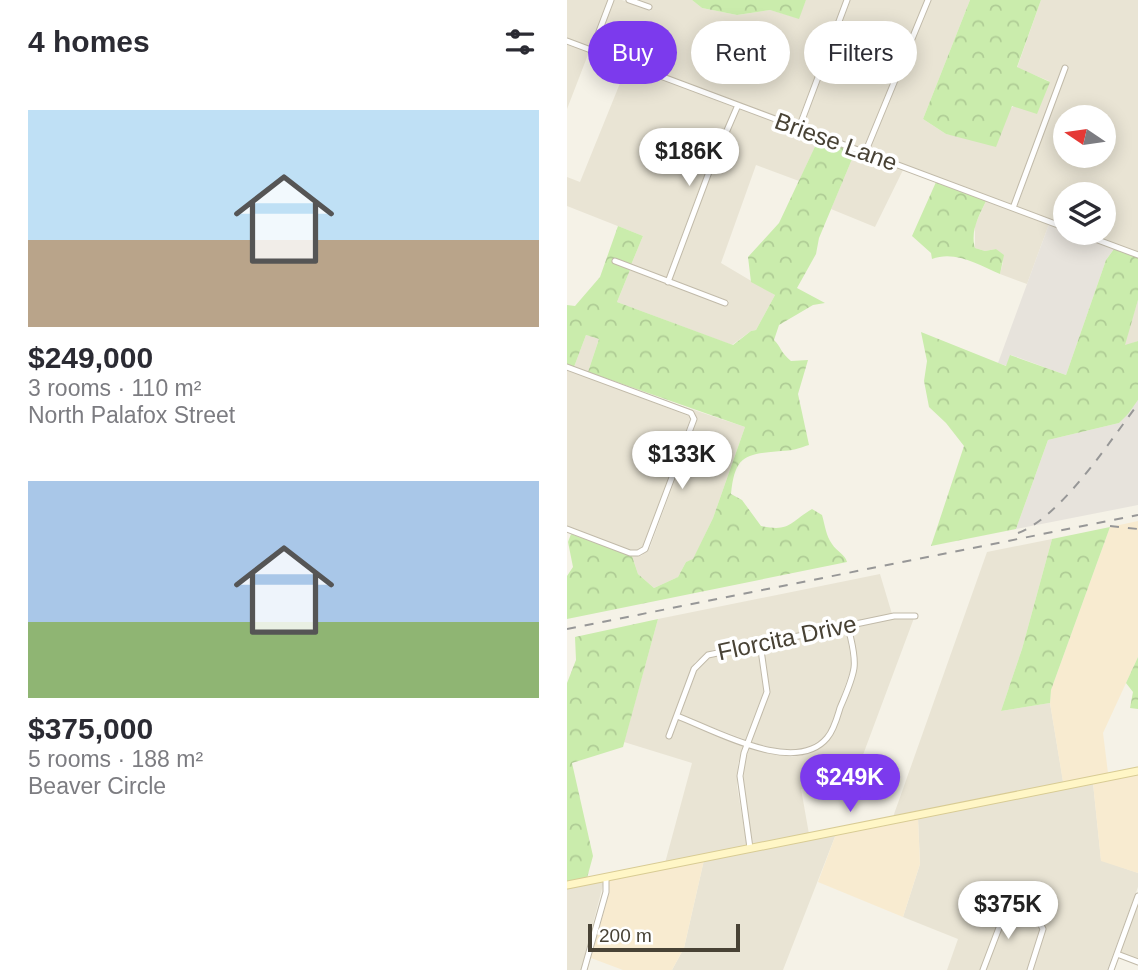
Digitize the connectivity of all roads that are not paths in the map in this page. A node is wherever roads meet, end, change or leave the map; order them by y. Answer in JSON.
{"nodes":[{"id":1,"x":611,"y":0,"type":"edge"},
{"id":2,"x":629,"y":0,"type":"edge"},
{"id":3,"x":847,"y":0,"type":"edge"},
{"id":4,"x":928,"y":0,"type":"edge"},
{"id":5,"x":649,"y":7,"type":"dead end"},
{"id":6,"x":603,"y":21,"type":"edge"},
{"id":7,"x":567,"y":41,"type":"edge"},
{"id":8,"x":588,"y":49,"type":"edge"},
{"id":9,"x":1065,"y":68,"type":"dead end"},
{"id":10,"x":677,"y":82,"type":"edge"},
{"id":11,"x":738,"y":105,"type":"junction"},
{"id":12,"x":799,"y":128,"type":"junction"},
{"id":13,"x":865,"y":153,"type":"junction"},
{"id":14,"x":1013,"y":208,"type":"junction"},
{"id":15,"x":1053,"y":223,"type":"edge"},
{"id":16,"x":1113,"y":245,"type":"edge"},
{"id":17,"x":1138,"y":254,"type":"edge"},
{"id":18,"x":615,"y":261,"type":"dead end"},
{"id":19,"x":668,"y":282,"type":"junction"},
{"id":20,"x":725,"y":303,"type":"dead end"},
{"id":21,"x":567,"y":367,"type":"edge"},
{"id":22,"x":568,"y":532,"type":"edge"},
{"id":23,"x":915,"y":616,"type":"dead end"},
{"id":24,"x":848,"y":625,"type":"junction"},
{"id":25,"x":760,"y":643,"type":"junction"},
{"id":26,"x":677,"y":716,"type":"junction"},
{"id":27,"x":669,"y":736,"type":"dead end"},
{"id":28,"x":748,"y":744,"type":"junction"},
{"id":29,"x":1138,"y":771,"type":"edge"},
{"id":30,"x":750,"y":848,"type":"junction"},
{"id":31,"x":606,"y":877,"type":"junction"},
{"id":32,"x":567,"y":885,"type":"edge"},
{"id":33,"x":1138,"y":896,"type":"edge"},
{"id":34,"x":1117,"y":954,"type":"junction"},
{"id":35,"x":1138,"y":962,"type":"edge"},
{"id":36,"x":584,"y":970,"type":"edge"},
{"id":37,"x":983,"y":970,"type":"edge"},
{"id":38,"x":1030,"y":970,"type":"edge"},
{"id":39,"x":1111,"y":970,"type":"edge"}],
"edges":[{"from":1,"to":6,"type":"street"},
{"from":2,"to":5,"type":"street"},
{"from":3,"to":12,"type":"street"},
{"from":4,"to":13,"type":"street"},
{"from":7,"to":8,"type":"street","name":"Briese Lane"},
{"from":9,"to":14,"type":"street"},
{"from":10,"to":11,"type":"street","name":"Briese Lane"},
{"from":11,"to":12,"type":"street","name":"Briese Lane"},
{"from":11,"to":19,"type":"street"},
{"from":12,"to":13,"type":"street","name":"Briese Lane"},
{"from":13,"to":14,"type":"street","name":"Briese Lane"},
{"from":14,"to":15,"type":"street","name":"Briese Lane"},
{"from":16,"to":17,"type":"street"},
{"from":18,"to":19,"type":"street"},
{"from":19,"to":20,"type":"street"},
{"from":21,"to":22,"type":"street"},
{"from":23,"to":24,"type":"street","name":"Florcita Drive"},
{"from":24,"to":25,"type":"street","name":"Florcita Drive"},
{"from":24,"to":28,"type":"street"},
{"from":25,"to":26,"type":"street","name":"Florcita Drive"},
{"from":25,"to":28,"type":"street"},
{"from":26,"to":27,"type":"street","name":"Florcita Drive"},
{"from":26,"to":28,"type":"street"},
{"from":28,"to":30,"type":"street"},
{"from":29,"to":30,"type":"main road"},
{"from":30,"to":31,"type":"main road"},
{"from":31,"to":32,"type":"main road"},
{"from":31,"to":36,"type":"street"},
{"from":33,"to":34,"type":"street"},
{"from":34,"to":35,"type":"street"},
{"from":34,"to":39,"type":"street"},
{"from":37,"to":38,"type":"street"}]}
